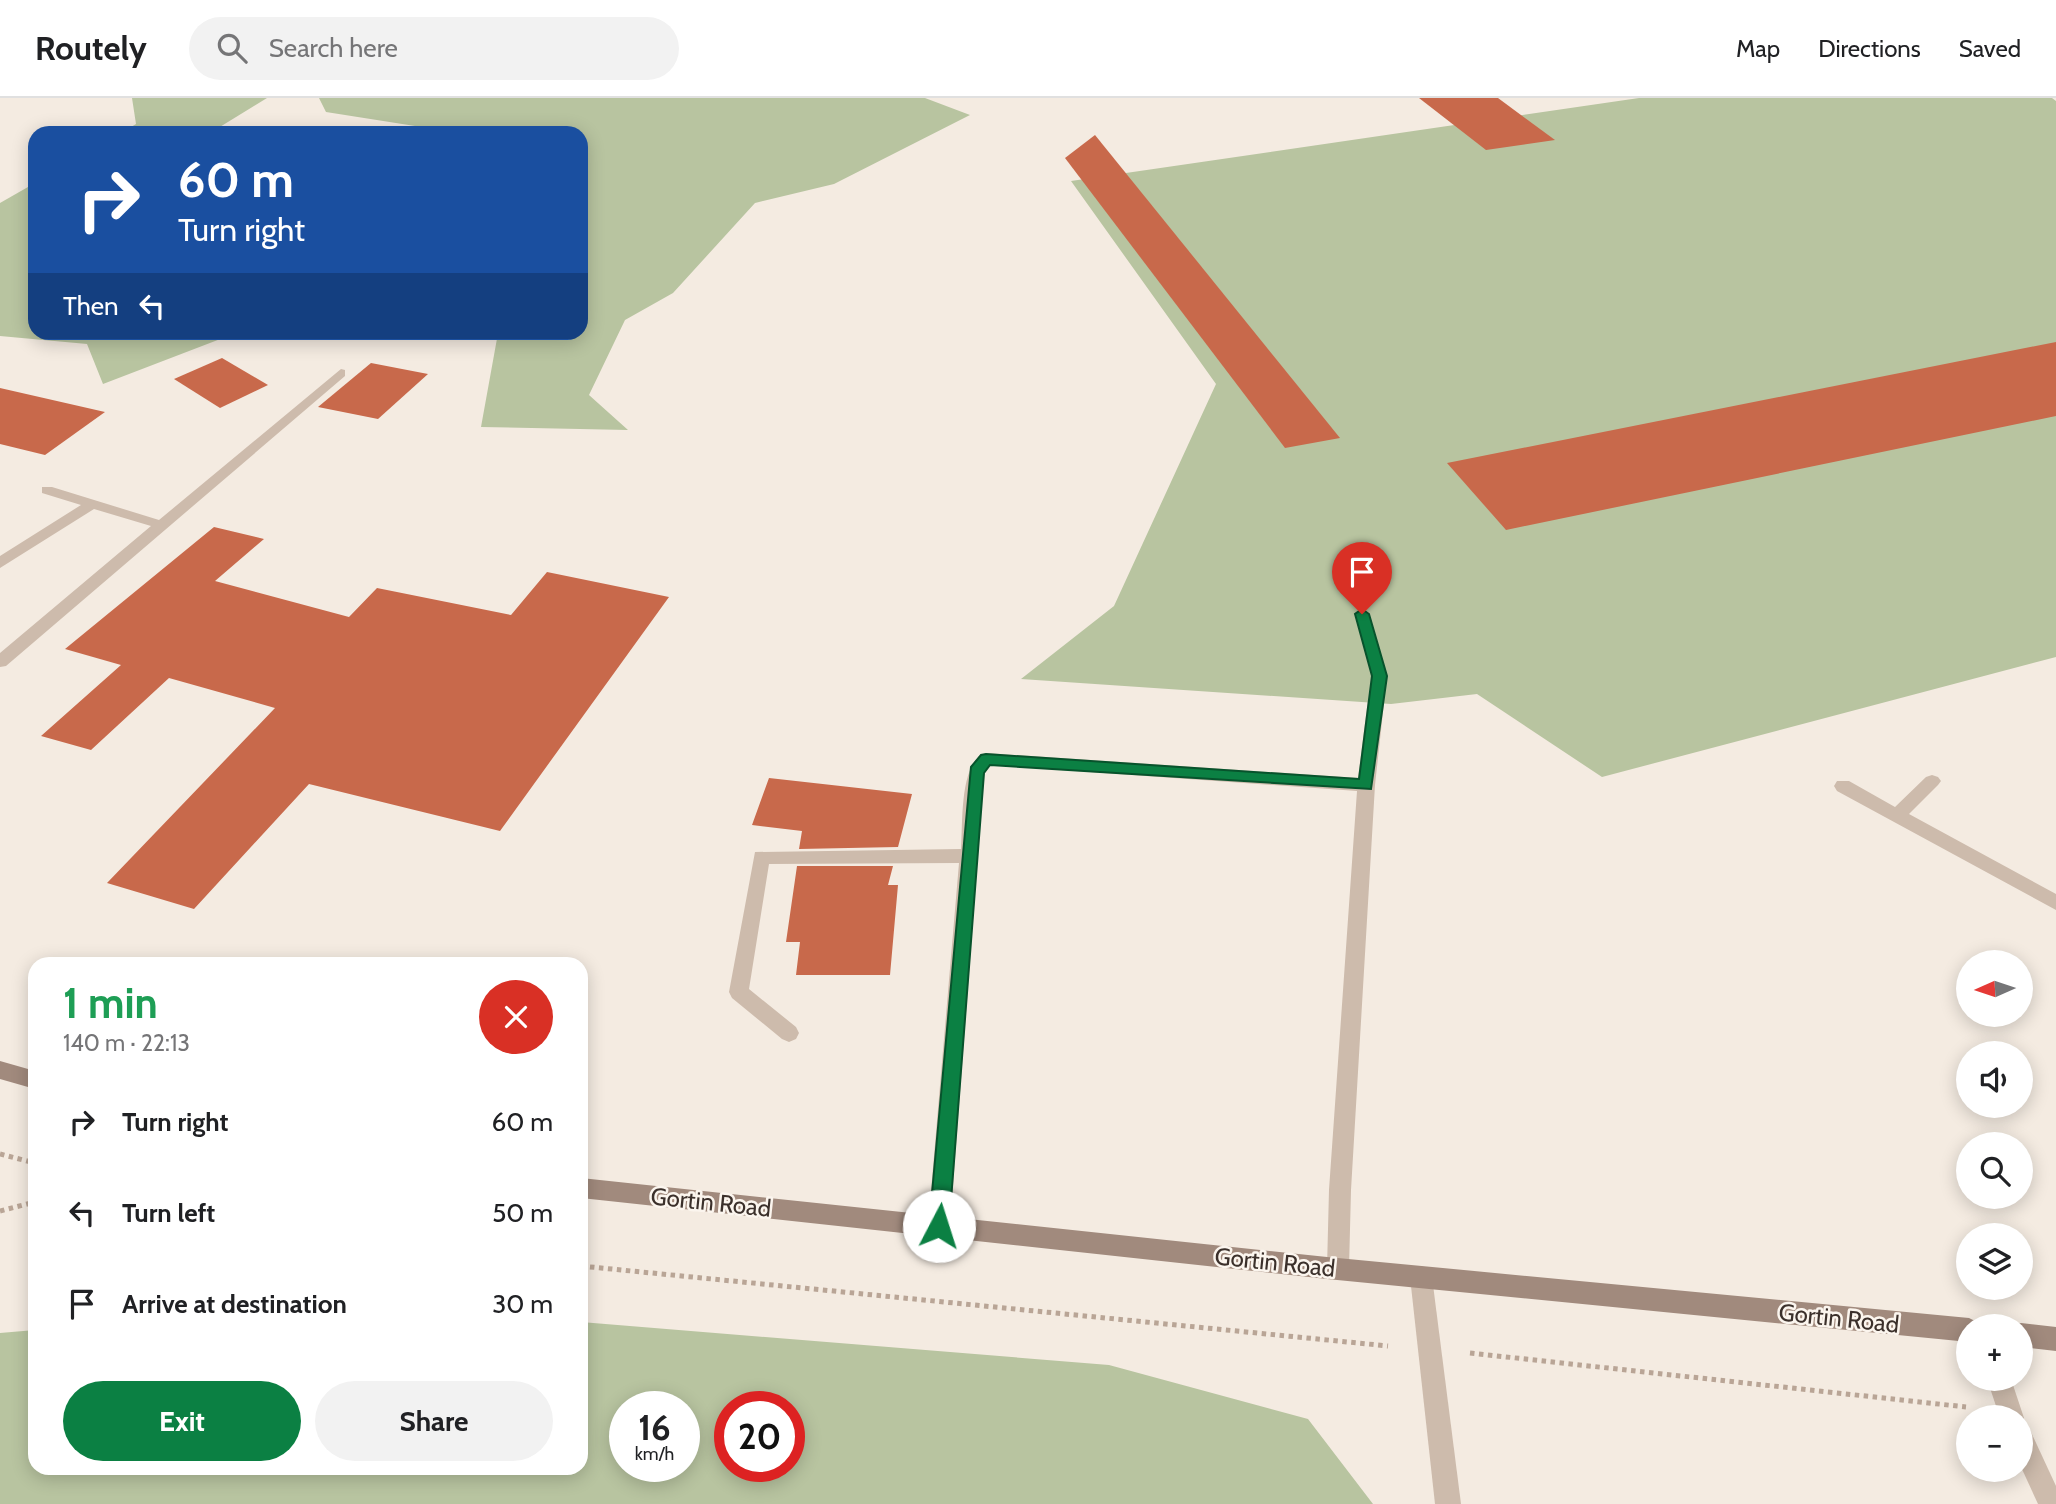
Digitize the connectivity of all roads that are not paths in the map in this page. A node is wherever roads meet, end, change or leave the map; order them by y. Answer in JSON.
{"nodes":[{"id":1,"x":341,"y":373,"type":"dead end"},
{"id":2,"x":47,"y":490,"type":"dead end"},
{"id":3,"x":92,"y":504,"type":"junction"},
{"id":4,"x":162,"y":525,"type":"junction"},
{"id":5,"x":0,"y":563,"type":"edge"},
{"id":6,"x":1362,"y":614,"type":"dead end"},
{"id":7,"x":0,"y":662,"type":"edge"},
{"id":8,"x":1932,"y":781,"type":"dead end"},
{"id":9,"x":1366,"y":785,"type":"junction"},
{"id":10,"x":1843,"y":786,"type":"dead end"},
{"id":11,"x":1897,"y":816,"type":"junction"},
{"id":12,"x":970,"y":855,"type":"junction"},
{"id":13,"x":2056,"y":904,"type":"edge"},
{"id":14,"x":789,"y":1033,"type":"dead end"},
{"id":15,"x":0,"y":1070,"type":"edge"},
{"id":16,"x":28,"y":1078,"type":"edge"},
{"id":17,"x":588,"y":1189,"type":"edge"},
{"id":18,"x":939,"y":1226,"type":"junction"},
{"id":19,"x":1338,"y":1268,"type":"junction"},
{"id":20,"x":1421,"y":1277,"type":"junction"},
{"id":21,"x":1956,"y":1329,"type":"edge"},
{"id":22,"x":2033,"y":1336,"type":"edge"},
{"id":23,"x":2056,"y":1339,"type":"edge"},
{"id":24,"x":2033,"y":1465,"type":"edge"},
{"id":25,"x":1448,"y":1504,"type":"edge"},
{"id":26,"x":2051,"y":1504,"type":"edge"}],
"edges":[{"from":1,"to":4,"type":"street"},
{"from":2,"to":3,"type":"street"},
{"from":3,"to":4,"type":"street"},
{"from":3,"to":5,"type":"street"},
{"from":4,"to":7,"type":"street"},
{"from":6,"to":9,"type":"street"},
{"from":8,"to":11,"type":"street"},
{"from":9,"to":12,"type":"street"},
{"from":9,"to":19,"type":"street"},
{"from":10,"to":11,"type":"street"},
{"from":11,"to":13,"type":"street"},
{"from":12,"to":14,"type":"street"},
{"from":12,"to":18,"type":"street"},
{"from":15,"to":16,"type":"main road"},
{"from":17,"to":18,"type":"main road","name":"Gortin Road"},
{"from":18,"to":19,"type":"main road","name":"Gortin Road"},
{"from":19,"to":20,"type":"main road","name":"Gortin Road"},
{"from":20,"to":21,"type":"main road","name":"Gortin Road"},
{"from":20,"to":25,"type":"street"},
{"from":22,"to":23,"type":"main road"},
{"from":24,"to":26,"type":"street"}]}
